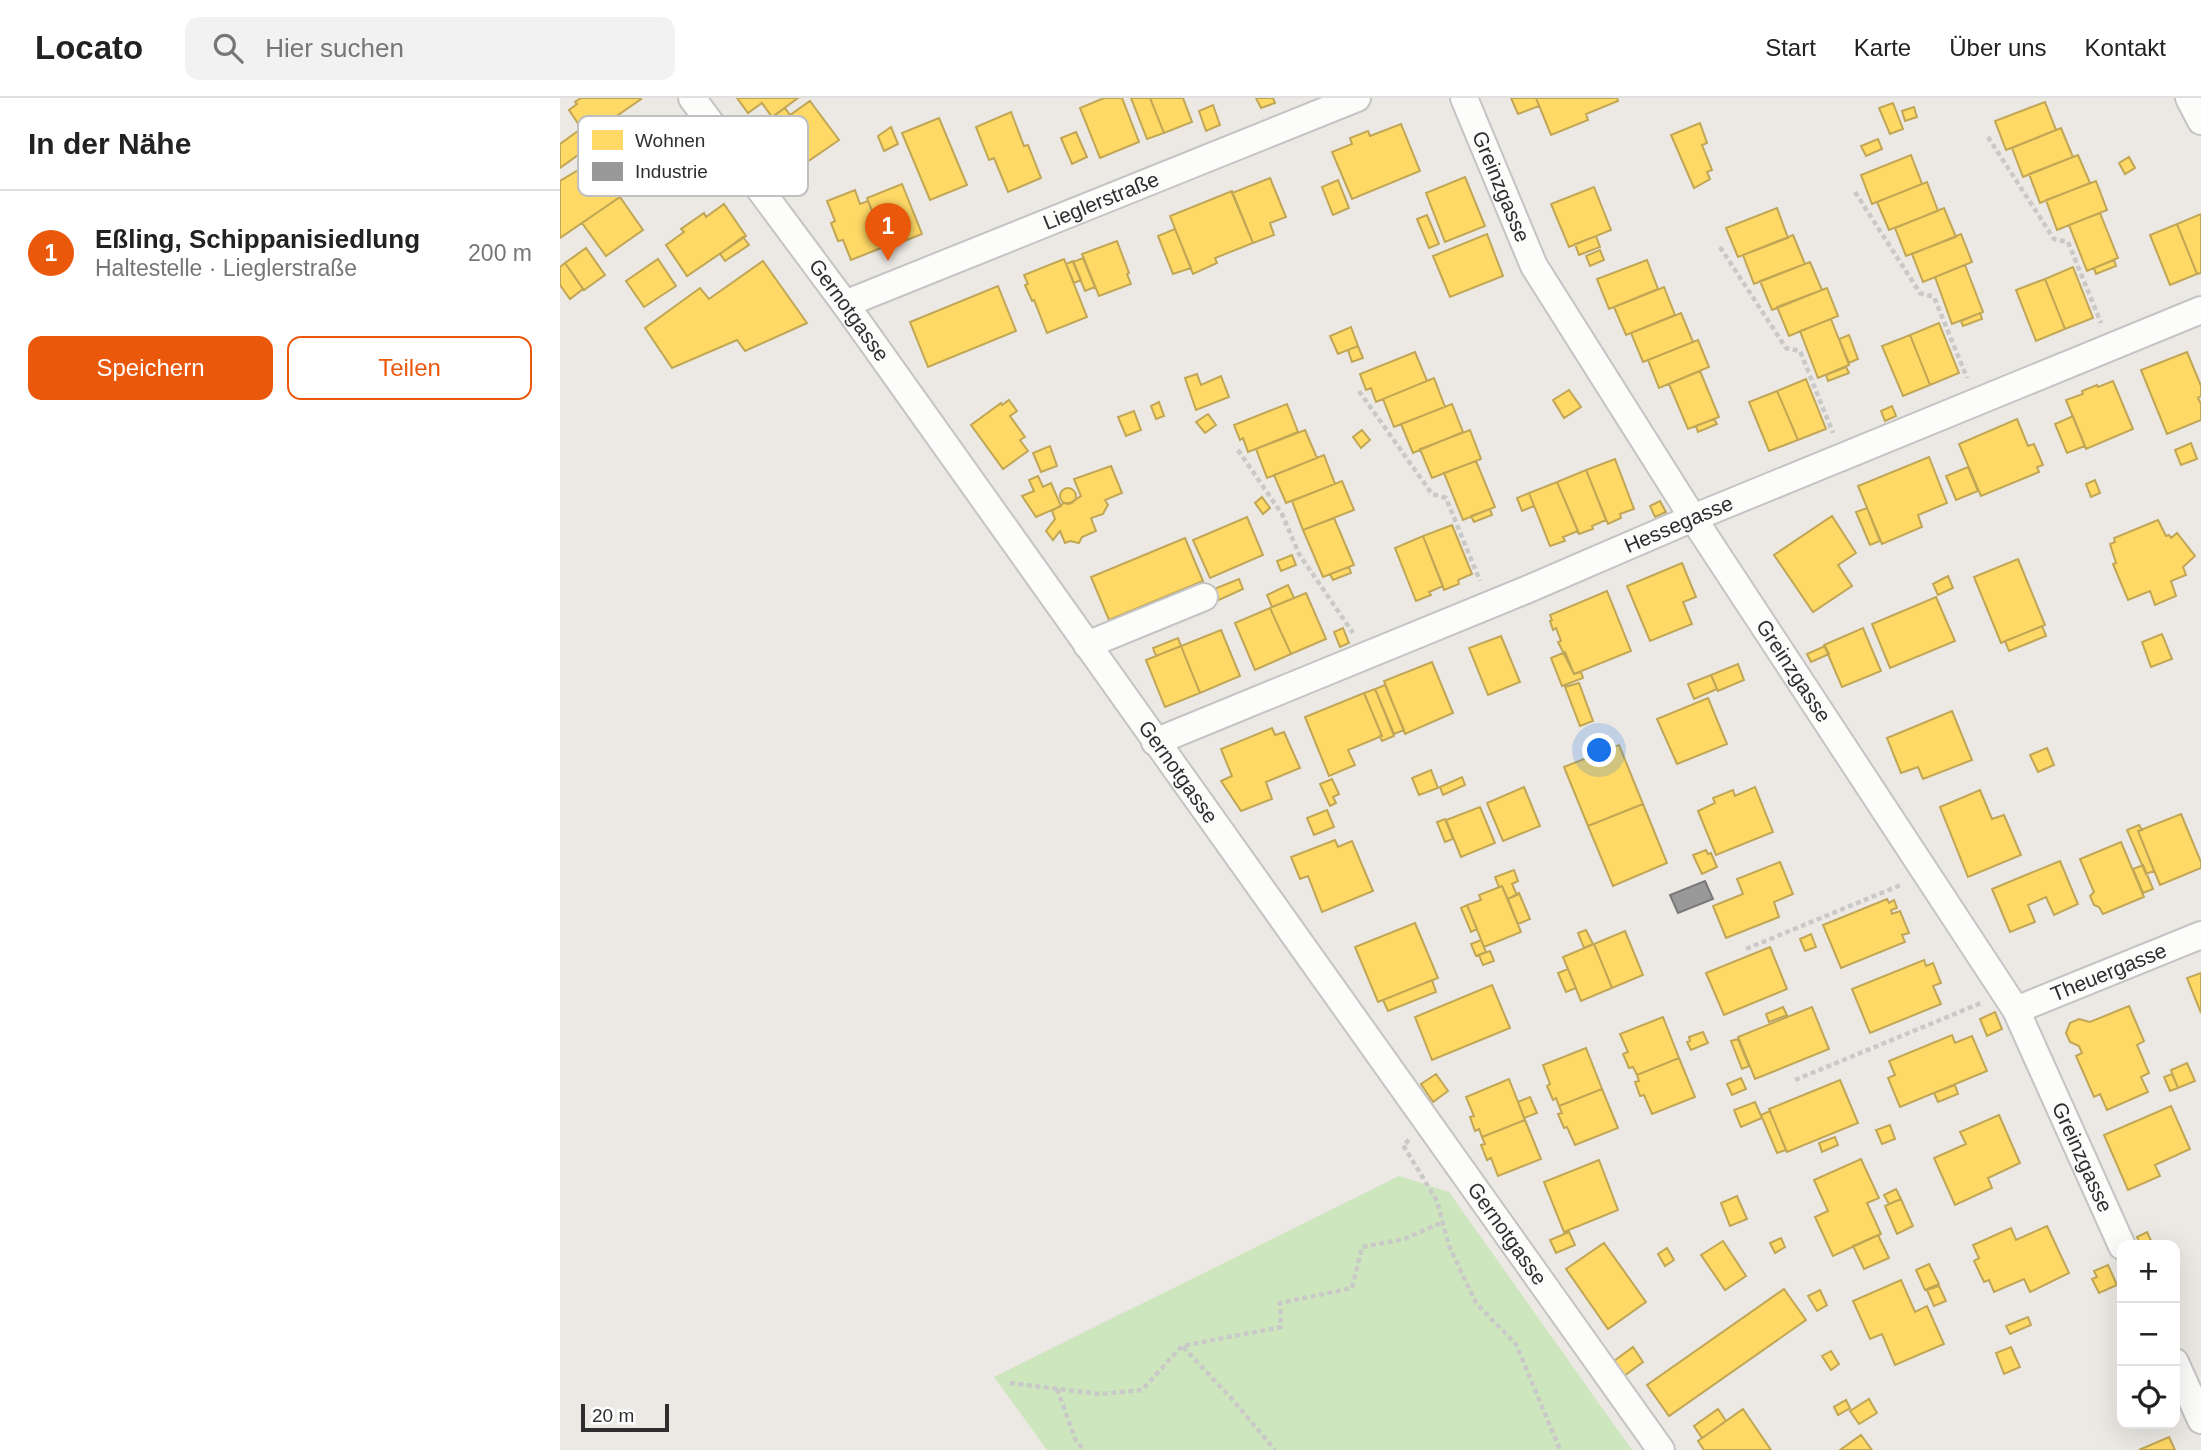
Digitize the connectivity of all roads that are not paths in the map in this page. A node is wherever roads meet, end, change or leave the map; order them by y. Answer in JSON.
{"nodes":[{"id":1,"x":692,"y":98,"type":"edge"},
{"id":2,"x":1357,"y":98,"type":"edge"},
{"id":3,"x":1464,"y":98,"type":"edge"},
{"id":4,"x":2189,"y":98,"type":"edge"},
{"id":5,"x":705,"y":116,"type":"edge"},
{"id":6,"x":2201,"y":121,"type":"edge"},
{"id":7,"x":765,"y":196,"type":"edge"},
{"id":8,"x":845,"y":304,"type":"junction"},
{"id":9,"x":2201,"y":310,"type":"edge"},
{"id":10,"x":1693,"y":518,"type":"junction"},
{"id":11,"x":1204,"y":597,"type":"dead end"},
{"id":12,"x":1087,"y":645,"type":"junction"},
{"id":13,"x":1155,"y":742,"type":"junction"},
{"id":14,"x":2201,"y":935,"type":"edge"},
{"id":15,"x":2010,"y":1002,"type":"junction"},
{"id":16,"x":2119,"y":1240,"type":"edge"},
{"id":17,"x":2177,"y":1366,"type":"edge"},
{"id":18,"x":2201,"y":1420,"type":"edge"},
{"id":19,"x":1661,"y":1450,"type":"edge"}],
"edges":[{"from":1,"to":5,"type":"street","name":"Gernotgasse"},
{"from":2,"to":8,"type":"street","name":"Lieglerstraße"},
{"from":3,"to":10,"type":"street","name":"Greinzgasse"},
{"from":4,"to":6,"type":"street"},
{"from":7,"to":8,"type":"street","name":"Gernotgasse"},
{"from":8,"to":12,"type":"street","name":"Gernotgasse"},
{"from":9,"to":10,"type":"street","name":"Hessegasse"},
{"from":10,"to":13,"type":"street","name":"Hessegasse"},
{"from":10,"to":15,"type":"street","name":"Greinzgasse"},
{"from":11,"to":12,"type":"street"},
{"from":12,"to":13,"type":"street","name":"Gernotgasse"},
{"from":13,"to":19,"type":"street","name":"Gernotgasse"},
{"from":14,"to":15,"type":"street","name":"Theuergasse"},
{"from":15,"to":16,"type":"street","name":"Greinzgasse"},
{"from":17,"to":18,"type":"street"}]}
